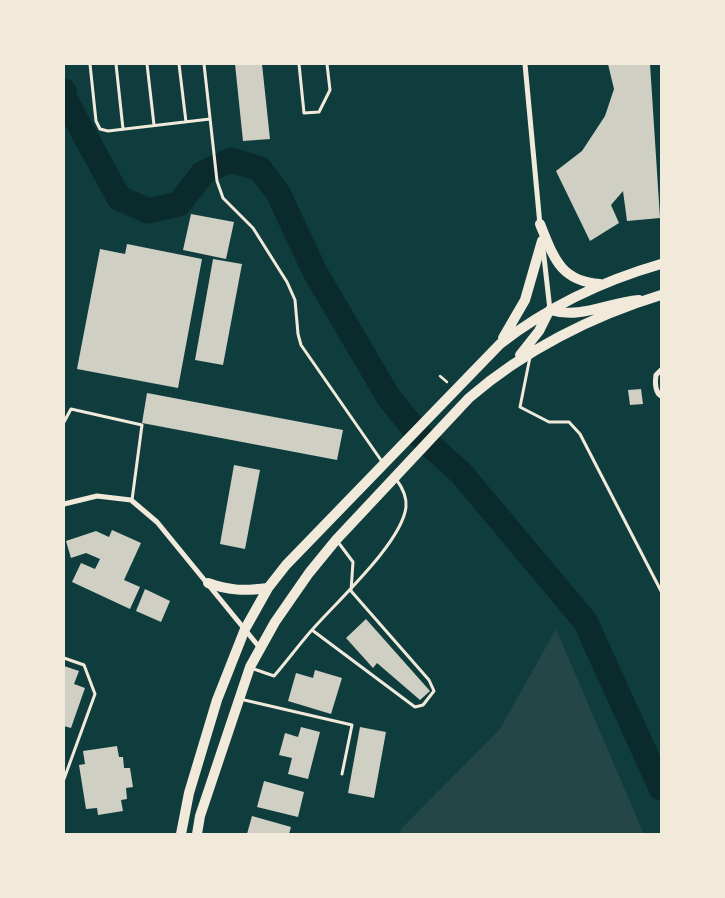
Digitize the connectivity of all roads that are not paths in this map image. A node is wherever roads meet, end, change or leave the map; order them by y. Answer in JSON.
{"nodes":[{"id":1,"x":90,"y":64,"type":"edge"},
{"id":2,"x":116,"y":64,"type":"edge"},
{"id":3,"x":147,"y":64,"type":"edge"},
{"id":4,"x":180,"y":64,"type":"edge"},
{"id":5,"x":204,"y":64,"type":"edge"},
{"id":6,"x":299,"y":64,"type":"edge"},
{"id":7,"x":327,"y":64,"type":"edge"},
{"id":8,"x":525,"y":64,"type":"edge"},
{"id":9,"x":210,"y":119,"type":"junction"},
{"id":10,"x":186,"y":122,"type":"junction"},
{"id":11,"x":154,"y":125,"type":"junction"},
{"id":12,"x":123,"y":130,"type":"junction"},
{"id":13,"x":540,"y":224,"type":"junction"},
{"id":14,"x":542,"y":241,"type":"junction"},
{"id":15,"x":661,"y":264,"type":"edge"},
{"id":16,"x":601,"y":284,"type":"junction"},
{"id":17,"x":661,"y":295,"type":"edge"},
{"id":18,"x":650,"y":298,"type":"junction"},
{"id":19,"x":550,"y":310,"type":"junction"},
{"id":20,"x":500,"y":344,"type":"junction"},
{"id":21,"x":531,"y":352,"type":"junction"},
{"id":22,"x":511,"y":364,"type":"junction"},
{"id":23,"x":661,"y":370,"type":"edge"},
{"id":24,"x":661,"y":396,"type":"edge"},
{"id":25,"x":64,"y":422,"type":"edge"},
{"id":26,"x":384,"y":464,"type":"junction"},
{"id":27,"x":394,"y":476,"type":"junction"},
{"id":28,"x":132,"y":500,"type":"junction"},
{"id":29,"x":64,"y":504,"type":"edge"},
{"id":30,"x":336,"y":540,"type":"junction"},
{"id":31,"x":208,"y":583,"type":"junction"},
{"id":32,"x":268,"y":588,"type":"junction"},
{"id":33,"x":351,"y":591,"type":"junction"},
{"id":34,"x":661,"y":591,"type":"edge"},
{"id":35,"x":244,"y":629,"type":"junction"},
{"id":36,"x":312,"y":630,"type":"junction"},
{"id":37,"x":260,"y":648,"type":"junction"},
{"id":38,"x":64,"y":658,"type":"edge"},
{"id":39,"x":250,"y":667,"type":"junction"},
{"id":40,"x":240,"y":699,"type":"junction"},
{"id":41,"x":342,"y":774,"type":"dead end"},
{"id":42,"x":64,"y":779,"type":"edge"},
{"id":43,"x":181,"y":834,"type":"edge"},
{"id":44,"x":198,"y":834,"type":"edge"}],
"edges":[{"from":1,"to":12,"type":"lane"},
{"from":2,"to":12,"type":"lane"},
{"from":3,"to":11,"type":"lane"},
{"from":4,"to":10,"type":"lane"},
{"from":5,"to":9,"type":"lane"},
{"from":6,"to":7,"type":"lane"},
{"from":8,"to":13,"type":"street"},
{"from":9,"to":10,"type":"lane"},
{"from":9,"to":26,"type":"lane"},
{"from":10,"to":11,"type":"lane"},
{"from":11,"to":12,"type":"lane"},
{"from":13,"to":14,"type":"street"},
{"from":13,"to":16,"type":"main road"},
{"from":14,"to":19,"type":"street"},
{"from":14,"to":20,"type":"main road"},
{"from":15,"to":16,"type":"main road"},
{"from":16,"to":19,"type":"main road"},
{"from":17,"to":18,"type":"main road"},
{"from":18,"to":19,"type":"main road"},
{"from":18,"to":21,"type":"main road"},
{"from":19,"to":20,"type":"main road"},
{"from":19,"to":22,"type":"main road"},
{"from":20,"to":26,"type":"main road"},
{"from":21,"to":22,"type":"main road"},
{"from":21,"to":34,"type":"lane"},
{"from":22,"to":27,"type":"main road"},
{"from":23,"to":24,"type":"street"},
{"from":25,"to":28,"type":"lane"},
{"from":26,"to":32,"type":"main road"},
{"from":27,"to":30,"type":"main road"},
{"from":27,"to":33,"type":"lane"},
{"from":28,"to":29,"type":"street"},
{"from":28,"to":31,"type":"street"},
{"from":30,"to":33,"type":"lane"},
{"from":30,"to":37,"type":"main road"},
{"from":31,"to":32,"type":"main road"},
{"from":31,"to":35,"type":"street"},
{"from":32,"to":35,"type":"main road"},
{"from":33,"to":36,"type":"lane"},
{"from":33,"to":36,"type":"lane"},
{"from":35,"to":37,"type":"street"},
{"from":35,"to":43,"type":"main road"},
{"from":36,"to":39,"type":"lane"},
{"from":37,"to":39,"type":"main road"},
{"from":38,"to":42,"type":"lane"},
{"from":39,"to":40,"type":"main road"},
{"from":40,"to":41,"type":"lane"},
{"from":40,"to":44,"type":"main road"}]}
